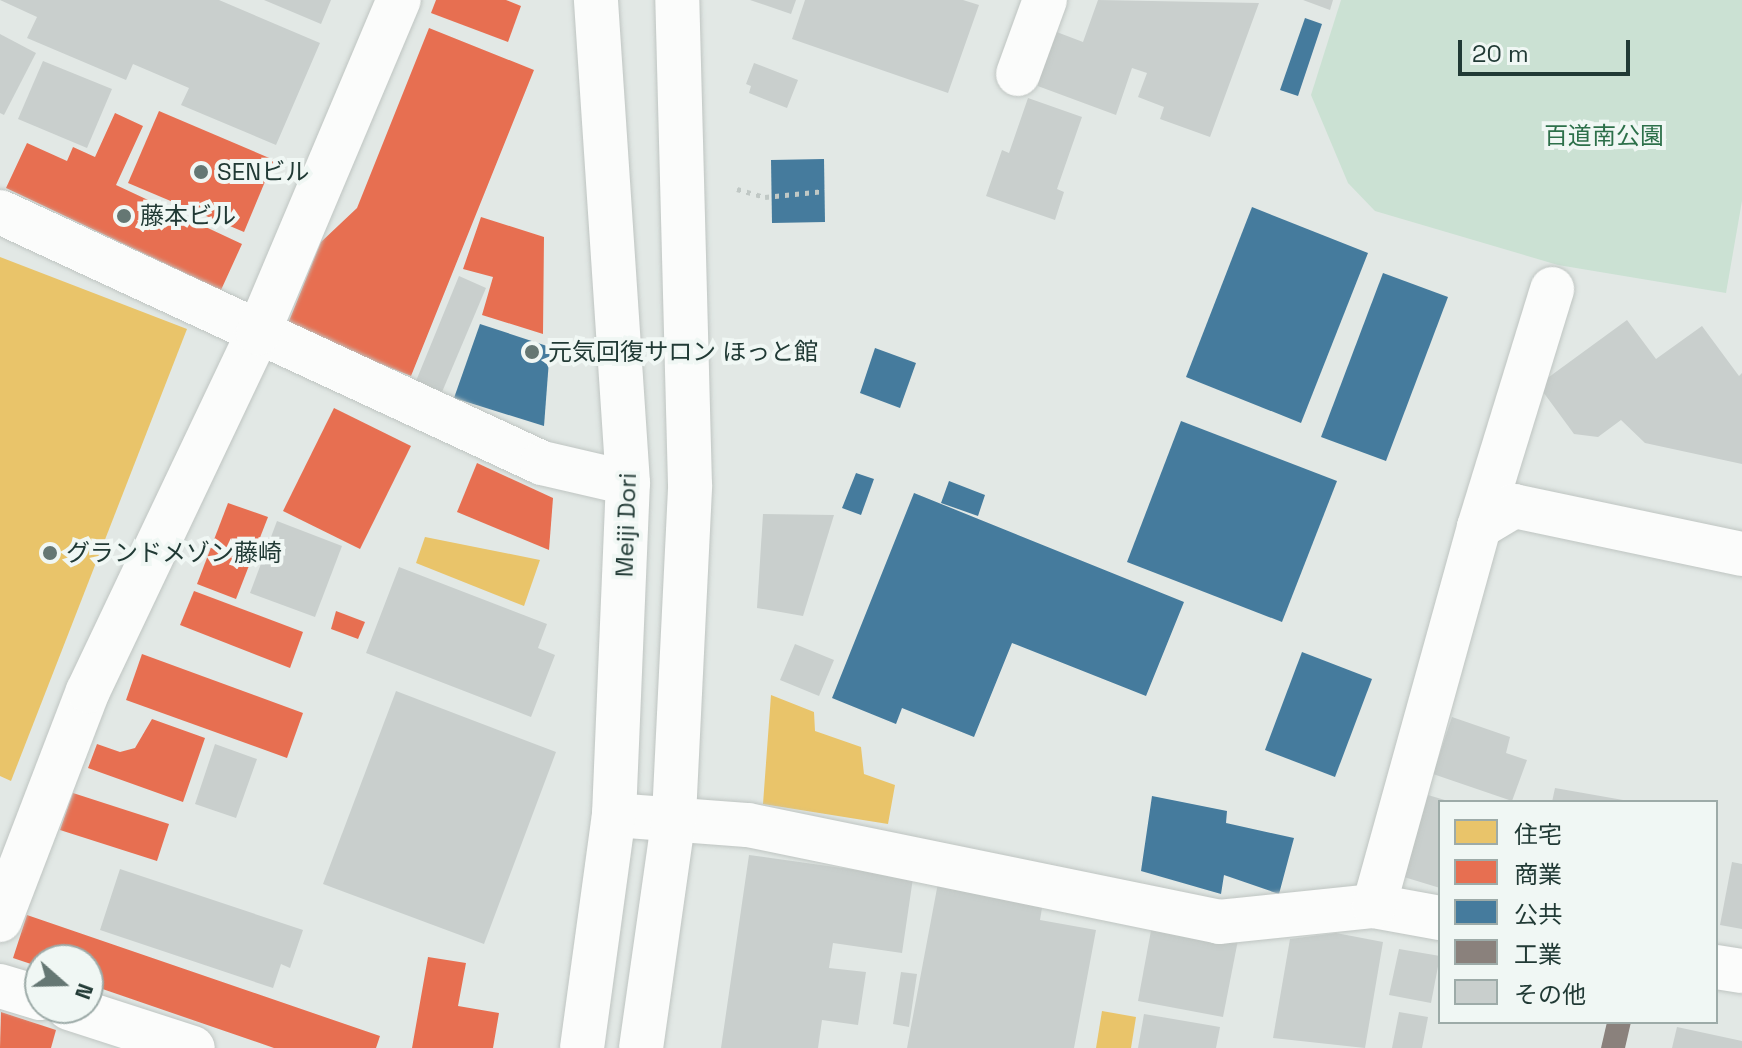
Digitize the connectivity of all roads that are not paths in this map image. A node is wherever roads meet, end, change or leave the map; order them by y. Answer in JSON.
{"nodes":[{"id":1,"x":399,"y":0,"type":"edge"},
{"id":2,"x":596,"y":0,"type":"edge"},
{"id":3,"x":677,"y":0,"type":"edge"},
{"id":4,"x":1045,"y":0,"type":"edge"},
{"id":5,"x":1018,"y":74,"type":"dead end"},
{"id":6,"x":0,"y":212,"type":"edge"},
{"id":7,"x":1552,"y":289,"type":"dead end"},
{"id":8,"x":258,"y":333,"type":"junction"},
{"id":9,"x":628,"y":483,"type":"junction"},
{"id":10,"x":1479,"y":527,"type":"junction"},
{"id":11,"x":1742,"y":554,"type":"edge"},
{"id":12,"x":614,"y":815,"type":"junction"},
{"id":13,"x":674,"y":816,"type":"junction"},
{"id":14,"x":1374,"y":906,"type":"junction"},
{"id":15,"x":1438,"y":918,"type":"edge"},
{"id":16,"x":0,"y":920,"type":"edge"},
{"id":17,"x":1718,"y":967,"type":"edge"},
{"id":18,"x":1742,"y":971,"type":"edge"},
{"id":19,"x":0,"y":986,"type":"edge"},
{"id":20,"x":24,"y":993,"type":"edge"},
{"id":21,"x":104,"y":1019,"type":"edge"},
{"id":22,"x":193,"y":1048,"type":"edge"},
{"id":23,"x":582,"y":1048,"type":"edge"},
{"id":24,"x":641,"y":1048,"type":"edge"}],
"edges":[{"from":1,"to":8,"type":"street"},
{"from":2,"to":9,"type":"street","name":"Meiji Dori"},
{"from":3,"to":13,"type":"street"},
{"from":4,"to":5,"type":"street"},
{"from":6,"to":8,"type":"street"},
{"from":7,"to":10,"type":"street"},
{"from":8,"to":9,"type":"street"},
{"from":8,"to":16,"type":"street"},
{"from":9,"to":12,"type":"street","name":"Meiji Dori"},
{"from":10,"to":11,"type":"street"},
{"from":10,"to":14,"type":"street"},
{"from":12,"to":13,"type":"street"},
{"from":12,"to":23,"type":"street","name":"Meiji Dori"},
{"from":13,"to":14,"type":"street"},
{"from":13,"to":24,"type":"street"},
{"from":14,"to":15,"type":"street"},
{"from":17,"to":18,"type":"street"},
{"from":19,"to":20,"type":"street"},
{"from":21,"to":22,"type":"street"}]}
